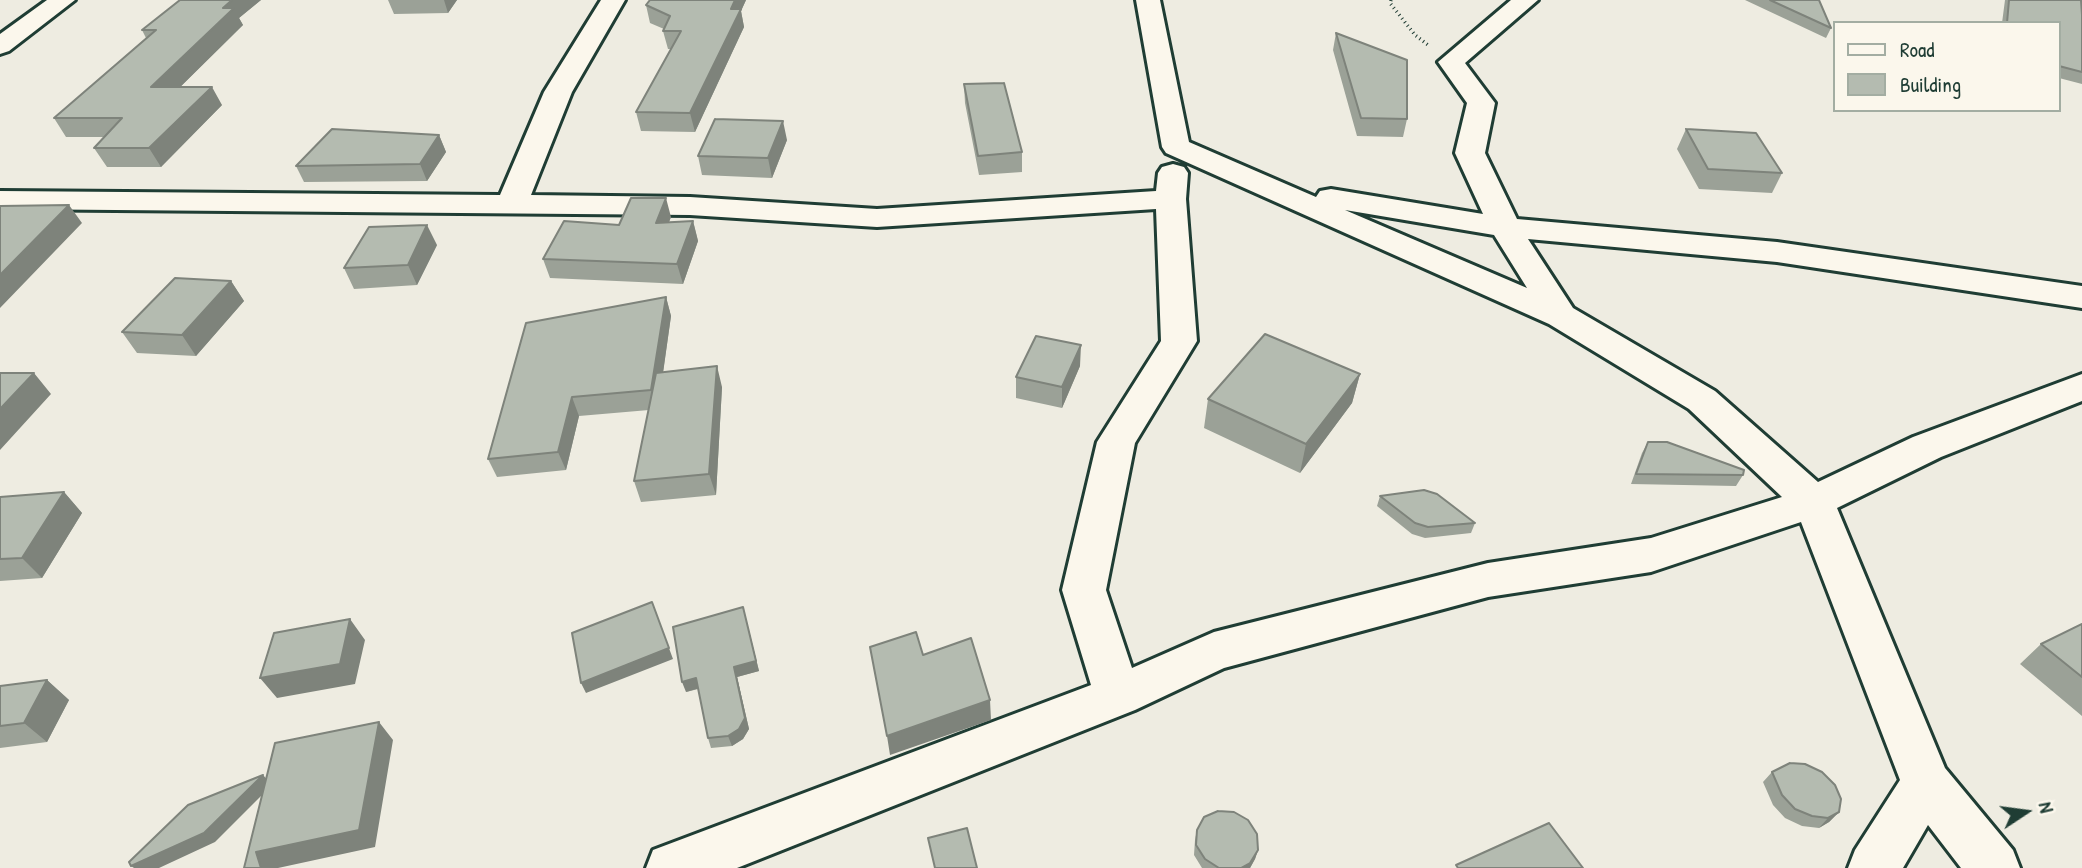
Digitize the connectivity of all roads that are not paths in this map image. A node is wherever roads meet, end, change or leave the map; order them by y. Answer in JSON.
{"nodes":[{"id":1,"x":63,"y":0,"type":"edge"},
{"id":2,"x":613,"y":0,"type":"edge"},
{"id":3,"x":1147,"y":0,"type":"edge"},
{"id":4,"x":1526,"y":0,"type":"edge"},
{"id":5,"x":0,"y":46,"type":"edge"},
{"id":6,"x":1176,"y":147,"type":"junction"},
{"id":7,"x":1273,"y":188,"type":"junction"},
{"id":8,"x":1171,"y":199,"type":"junction"},
{"id":9,"x":0,"y":200,"type":"edge"},
{"id":10,"x":510,"y":206,"type":"junction"},
{"id":11,"x":1505,"y":227,"type":"junction"},
{"id":12,"x":2082,"y":297,"type":"edge"},
{"id":13,"x":1561,"y":316,"type":"junction"},
{"id":14,"x":2082,"y":387,"type":"edge"},
{"id":15,"x":1814,"y":502,"type":"junction"},
{"id":16,"x":1118,"y":696,"type":"junction"},
{"id":17,"x":1926,"y":783,"type":"junction"},
{"id":18,"x":672,"y":868,"type":"edge"},
{"id":19,"x":1874,"y":868,"type":"edge"},
{"id":20,"x":1994,"y":868,"type":"edge"}],
"edges":[{"from":1,"to":5,"type":"street"},
{"from":2,"to":10,"type":"street"},
{"from":3,"to":6,"type":"street"},
{"from":4,"to":11,"type":"street"},
{"from":6,"to":7,"type":"street"},
{"from":6,"to":8,"type":"street"},
{"from":7,"to":11,"type":"street"},
{"from":7,"to":13,"type":"street"},
{"from":8,"to":10,"type":"street"},
{"from":8,"to":16,"type":"street"},
{"from":9,"to":10,"type":"street"},
{"from":11,"to":12,"type":"street"},
{"from":11,"to":13,"type":"street"},
{"from":13,"to":15,"type":"street"},
{"from":14,"to":15,"type":"street"},
{"from":15,"to":16,"type":"street"},
{"from":15,"to":17,"type":"street"},
{"from":16,"to":18,"type":"street"},
{"from":17,"to":19,"type":"street"},
{"from":17,"to":20,"type":"street"}]}
